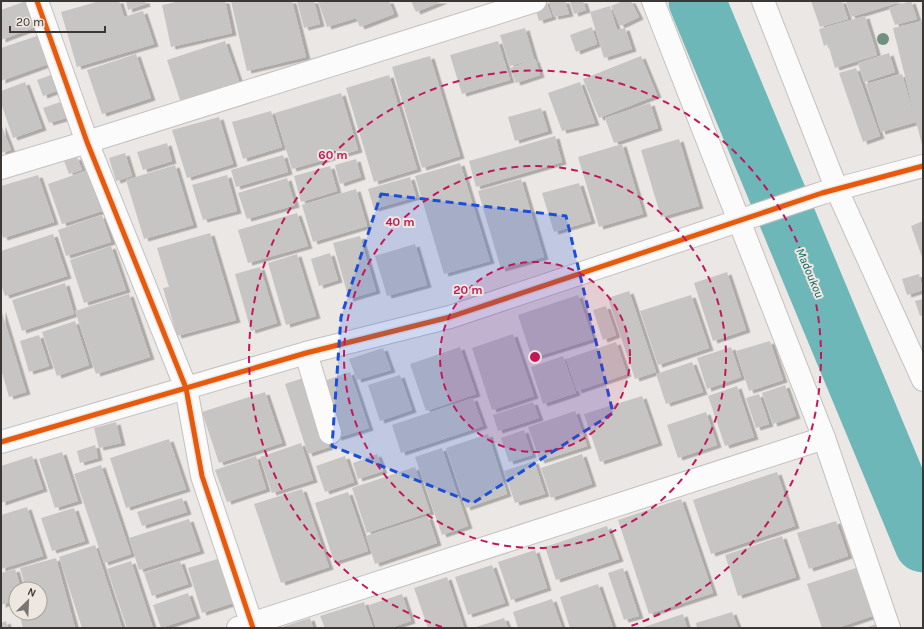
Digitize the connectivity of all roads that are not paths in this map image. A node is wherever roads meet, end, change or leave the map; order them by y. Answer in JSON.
{"nodes":[{"id":1,"x":37,"y":1,"type":"edge"},
{"id":2,"x":535,"y":1,"type":"edge"},
{"id":3,"x":653,"y":1,"type":"edge"},
{"id":4,"x":763,"y":1,"type":"edge"},
{"id":5,"x":87,"y":142,"type":"junction"},
{"id":6,"x":923,"y":166,"type":"edge"},
{"id":7,"x":1,"y":168,"type":"edge"},
{"id":8,"x":829,"y":192,"type":"junction"},
{"id":9,"x":739,"y":220,"type":"junction"},
{"id":10,"x":306,"y":353,"type":"junction"},
{"id":11,"x":923,"y":380,"type":"edge"},
{"id":12,"x":186,"y":388,"type":"junction"},
{"id":13,"x":330,"y":433,"type":"dead end"},
{"id":14,"x":824,"y":438,"type":"junction"},
{"id":15,"x":1,"y":442,"type":"edge"},
{"id":16,"x":247,"y":627,"type":"edge"},
{"id":17,"x":889,"y":628,"type":"edge"}],
"edges":[{"from":1,"to":5,"type":"street"},
{"from":2,"to":5,"type":"street"},
{"from":3,"to":9,"type":"street"},
{"from":4,"to":8,"type":"street"},
{"from":5,"to":7,"type":"street"},
{"from":5,"to":12,"type":"street"},
{"from":6,"to":8,"type":"street"},
{"from":8,"to":9,"type":"street"},
{"from":8,"to":11,"type":"street"},
{"from":9,"to":10,"type":"street"},
{"from":9,"to":14,"type":"street"},
{"from":10,"to":12,"type":"street"},
{"from":10,"to":13,"type":"street"},
{"from":12,"to":15,"type":"street"},
{"from":12,"to":16,"type":"street"},
{"from":14,"to":16,"type":"street"},
{"from":14,"to":17,"type":"street"}]}
